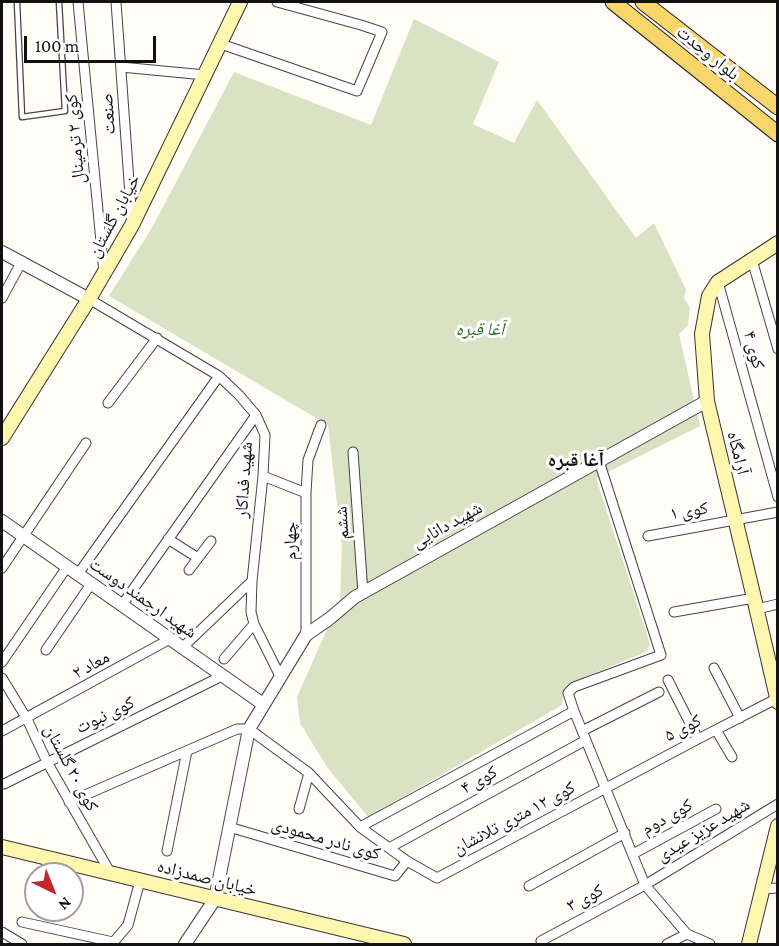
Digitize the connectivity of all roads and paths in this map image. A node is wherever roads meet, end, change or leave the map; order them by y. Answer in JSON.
{"nodes":[{"id":1,"x":17,"y":2,"type":"edge"},
{"id":2,"x":59,"y":2,"type":"edge"},
{"id":3,"x":78,"y":2,"type":"edge"},
{"id":4,"x":116,"y":2,"type":"edge"},
{"id":5,"x":240,"y":2,"type":"edge"},
{"id":6,"x":277,"y":2,"type":"edge"},
{"id":7,"x":613,"y":2,"type":"edge"},
{"id":8,"x":643,"y":2,"type":"edge"},
{"id":9,"x":221,"y":44,"type":"junction"},
{"id":10,"x":121,"y":67,"type":"junction"},
{"id":11,"x":205,"y":75,"type":"junction"},
{"id":12,"x":777,"y":107,"type":"edge"},
{"id":13,"x":777,"y":134,"type":"edge"},
{"id":14,"x":132,"y":225,"type":"junction"},
{"id":15,"x":777,"y":243,"type":"edge"},
{"id":16,"x":2,"y":252,"type":"edge"},
{"id":17,"x":752,"y":260,"type":"junction"},
{"id":18,"x":22,"y":261,"type":"junction"},
{"id":19,"x":104,"y":273,"type":"junction"},
{"id":20,"x":718,"y":282,"type":"junction"},
{"id":21,"x":2,"y":298,"type":"edge"},
{"id":22,"x":89,"y":299,"type":"junction"},
{"id":23,"x":157,"y":338,"type":"junction"},
{"id":24,"x":777,"y":349,"type":"edge"},
{"id":25,"x":219,"y":376,"type":"junction"},
{"id":26,"x":706,"y":402,"type":"junction"},
{"id":27,"x":108,"y":403,"type":"dead end"},
{"id":28,"x":256,"y":415,"type":"junction"},
{"id":29,"x":321,"y":425,"type":"dead end"},
{"id":30,"x":2,"y":438,"type":"edge"},
{"id":31,"x":86,"y":443,"type":"dead end"},
{"id":32,"x":353,"y":452,"type":"dead end"},
{"id":33,"x":599,"y":461,"type":"junction"},
{"id":34,"x":263,"y":476,"type":"junction"},
{"id":35,"x":306,"y":493,"type":"junction"},
{"id":36,"x":777,"y":497,"type":"edge"},
{"id":37,"x":777,"y":512,"type":"edge"},
{"id":38,"x":2,"y":520,"type":"edge"},
{"id":39,"x":736,"y":520,"type":"junction"},
{"id":40,"x":23,"y":536,"type":"junction"},
{"id":41,"x":648,"y":536,"type":"dead end"},
{"id":42,"x":168,"y":539,"type":"junction"},
{"id":43,"x":211,"y":541,"type":"dead end"},
{"id":44,"x":198,"y":558,"type":"junction"},
{"id":45,"x":2,"y":568,"type":"edge"},
{"id":46,"x":189,"y":570,"type":"dead end"},
{"id":47,"x":73,"y":571,"type":"junction"},
{"id":48,"x":252,"y":581,"type":"junction"},
{"id":49,"x":92,"y":584,"type":"junction"},
{"id":50,"x":363,"y":592,"type":"junction"},
{"id":51,"x":756,"y":603,"type":"junction"},
{"id":52,"x":777,"y":604,"type":"edge"},
{"id":53,"x":122,"y":605,"type":"junction"},
{"id":54,"x":674,"y":612,"type":"dead end"},
{"id":55,"x":254,"y":624,"type":"junction"},
{"id":56,"x":306,"y":635,"type":"junction"},
{"id":57,"x":171,"y":639,"type":"junction"},
{"id":58,"x":182,"y":648,"type":"junction"},
{"id":59,"x":46,"y":650,"type":"dead end"},
{"id":60,"x":224,"y":659,"type":"dead end"},
{"id":61,"x":2,"y":662,"type":"edge"},
{"id":62,"x":714,"y":668,"type":"dead end"},
{"id":63,"x":222,"y":675,"type":"junction"},
{"id":64,"x":280,"y":676,"type":"junction"},
{"id":65,"x":2,"y":678,"type":"edge"},
{"id":66,"x":668,"y":680,"type":"dead end"},
{"id":67,"x":659,"y":692,"type":"dead end"},
{"id":68,"x":777,"y":701,"type":"edge"},
{"id":69,"x":263,"y":704,"type":"junction"},
{"id":70,"x":574,"y":711,"type":"junction"},
{"id":71,"x":740,"y":718,"type":"junction"},
{"id":72,"x":27,"y":719,"type":"junction"},
{"id":73,"x":249,"y":729,"type":"junction"},
{"id":74,"x":716,"y":730,"type":"junction"},
{"id":75,"x":2,"y":731,"type":"edge"},
{"id":76,"x":584,"y":735,"type":"junction"},
{"id":77,"x":698,"y":739,"type":"junction"},
{"id":78,"x":187,"y":751,"type":"junction"},
{"id":79,"x":732,"y":757,"type":"dead end"},
{"id":80,"x":47,"y":762,"type":"junction"},
{"id":81,"x":309,"y":773,"type":"junction"},
{"id":82,"x":4,"y":784,"type":"dead end"},
{"id":83,"x":606,"y":787,"type":"junction"},
{"id":84,"x":69,"y":802,"type":"junction"},
{"id":85,"x":777,"y":804,"type":"edge"},
{"id":86,"x":299,"y":809,"type":"dead end"},
{"id":87,"x":716,"y":809,"type":"dead end"},
{"id":88,"x":777,"y":826,"type":"edge"},
{"id":89,"x":229,"y":827,"type":"junction"},
{"id":90,"x":360,"y":827,"type":"junction"},
{"id":91,"x":625,"y":833,"type":"junction"},
{"id":92,"x":2,"y":847,"type":"edge"},
{"id":93,"x":389,"y":848,"type":"junction"},
{"id":94,"x":775,"y":850,"type":"edge"},
{"id":95,"x":166,"y":851,"type":"dead end"},
{"id":96,"x":633,"y":854,"type":"junction"},
{"id":97,"x":407,"y":861,"type":"junction"},
{"id":98,"x":111,"y":874,"type":"junction"},
{"id":99,"x":140,"y":881,"type":"junction"},
{"id":100,"x":645,"y":885,"type":"junction"},
{"id":101,"x":529,"y":886,"type":"dead end"},
{"id":102,"x":777,"y":888,"type":"edge"},
{"id":103,"x":761,"y":889,"type":"junction"},
{"id":104,"x":215,"y":899,"type":"junction"},
{"id":105,"x":22,"y":922,"type":"dead end"},
{"id":106,"x":2,"y":933,"type":"edge"},
{"id":107,"x":687,"y":934,"type":"junction"},
{"id":108,"x":542,"y":943,"type":"edge"},
{"id":109,"x":112,"y":944,"type":"edge"},
{"id":110,"x":22,"y":945,"type":"edge"},
{"id":111,"x":185,"y":945,"type":"edge"},
{"id":112,"x":404,"y":945,"type":"edge"},
{"id":113,"x":667,"y":945,"type":"edge"},
{"id":114,"x":710,"y":945,"type":"edge"},
{"id":115,"x":748,"y":945,"type":"edge"}],
"edges":[{"from":1,"to":2,"type":"lane"},
{"from":3,"to":19,"type":"street","name":"کوی ۲ ترمینال"},
{"from":4,"to":10,"type":"street","name":"صنعت"},
{"from":5,"to":9,"type":"main road","name":"خیابان گلستان"},
{"from":6,"to":9,"type":"street"},
{"from":7,"to":13,"type":"main road","name":"بلوار وحدت"},
{"from":8,"to":12,"type":"main road","name":"بلوار وحدت"},
{"from":9,"to":11,"type":"main road","name":"خیابان گلستان"},
{"from":10,"to":11,"type":"street"},
{"from":10,"to":14,"type":"street","name":"صنعت"},
{"from":11,"to":14,"type":"main road","name":"خیابان گلستان"},
{"from":14,"to":19,"type":"main road","name":"خیابان گلستان"},
{"from":15,"to":17,"type":"main road"},
{"from":16,"to":18,"type":"street"},
{"from":17,"to":20,"type":"main road"},
{"from":17,"to":24,"type":"street"},
{"from":18,"to":21,"type":"street"},
{"from":18,"to":22,"type":"street"},
{"from":19,"to":22,"type":"main road","name":"خیابان گلستان"},
{"from":20,"to":26,"type":"main road","name":"آرامگاه"},
{"from":20,"to":36,"type":"street","name":"کوی ۴"},
{"from":22,"to":23,"type":"street","name":"شهید فداکار"},
{"from":22,"to":30,"type":"main road","name":"خیابان گلستان"},
{"from":23,"to":25,"type":"street","name":"شهید فداکار"},
{"from":23,"to":27,"type":"street"},
{"from":25,"to":28,"type":"street","name":"شهید فداکار"},
{"from":25,"to":47,"type":"street"},
{"from":26,"to":33,"type":"street","name":"شهید دانایی"},
{"from":26,"to":39,"type":"main road","name":"آرامگاه"},
{"from":28,"to":34,"type":"street","name":"شهید فداکار"},
{"from":28,"to":42,"type":"street"},
{"from":29,"to":35,"type":"street","name":"چهارم"},
{"from":31,"to":40,"type":"street"},
{"from":32,"to":50,"type":"street","name":"ششم"},
{"from":33,"to":50,"type":"street","name":"شهید دانایی"},
{"from":33,"to":70,"type":"street"},
{"from":34,"to":35,"type":"street"},
{"from":34,"to":48,"type":"street","name":"شهید فداکار"},
{"from":35,"to":56,"type":"street","name":"چهارم"},
{"from":37,"to":39,"type":"street","name":"کوی ۱"},
{"from":38,"to":40,"type":"street","name":"شهید ارجمند دوست"},
{"from":39,"to":41,"type":"street","name":"کوی ۱"},
{"from":39,"to":51,"type":"main road","name":"آرامگاه"},
{"from":40,"to":45,"type":"street"},
{"from":40,"to":47,"type":"street","name":"شهید ارجمند دوست"},
{"from":42,"to":44,"type":"street"},
{"from":42,"to":53,"type":"street"},
{"from":43,"to":44,"type":"street"},
{"from":44,"to":46,"type":"street"},
{"from":47,"to":49,"type":"street","name":"شهید ارجمند دوست"},
{"from":47,"to":61,"type":"street"},
{"from":48,"to":55,"type":"street","name":"شهید فداکار"},
{"from":48,"to":58,"type":"street"},
{"from":49,"to":53,"type":"street","name":"شهید ارجمند دوست"},
{"from":49,"to":59,"type":"street"},
{"from":50,"to":56,"type":"street","name":"شهید دانایی"},
{"from":51,"to":52,"type":"street"},
{"from":51,"to":54,"type":"street"},
{"from":51,"to":68,"type":"main road","name":"آرامگاه"},
{"from":53,"to":57,"type":"street","name":"شهید ارجمند دوست"},
{"from":55,"to":60,"type":"street"},
{"from":55,"to":64,"type":"street","name":"شهید فداکار"},
{"from":56,"to":64,"type":"street","name":"شهید دانایی"},
{"from":57,"to":58,"type":"street","name":"شهید ارجمند دوست"},
{"from":57,"to":72,"type":"street","name":"معاد ۲"},
{"from":58,"to":63,"type":"street","name":"شهید ارجمند دوست"},
{"from":62,"to":71,"type":"street"},
{"from":63,"to":69,"type":"street","name":"شهید ارجمند دوست"},
{"from":63,"to":80,"type":"street","name":"کوی نبوت"},
{"from":64,"to":69,"type":"street","name":"شهید دانایی"},
{"from":65,"to":72,"type":"street","name":"کوی ۲۰ گلستان"},
{"from":66,"to":77,"type":"street"},
{"from":67,"to":76,"type":"street","name":"کوی ۴"},
{"from":68,"to":71,"type":"street","name":"کوی ۵"},
{"from":69,"to":73,"type":"street","name":"شهید دانایی"},
{"from":70,"to":76,"type":"street"},
{"from":70,"to":90,"type":"street"},
{"from":71,"to":74,"type":"street","name":"کوی ۵"},
{"from":72,"to":75,"type":"street","name":"معاد ۲"},
{"from":72,"to":80,"type":"street","name":"کوی ۲۰ گلستان"},
{"from":73,"to":78,"type":"street"},
{"from":73,"to":81,"type":"street"},
{"from":73,"to":89,"type":"street","name":"شهید دانایی"},
{"from":74,"to":77,"type":"street","name":"کوی ۵"},
{"from":74,"to":79,"type":"street"},
{"from":76,"to":83,"type":"street"},
{"from":76,"to":93,"type":"street","name":"کوی ۴"},
{"from":77,"to":83,"type":"street","name":"کوی ۵"},
{"from":78,"to":84,"type":"street"},
{"from":78,"to":95,"type":"street"},
{"from":80,"to":82,"type":"street","name":"کوی نبوت"},
{"from":80,"to":84,"type":"street","name":"کوی ۲۰ گلستان"},
{"from":81,"to":86,"type":"street"},
{"from":81,"to":90,"type":"street"},
{"from":83,"to":91,"type":"street"},
{"from":83,"to":97,"type":"street","name":"کوی ۱۲ متری تلانشان"},
{"from":84,"to":98,"type":"street","name":"کوی ۲۰ گلستان"},
{"from":85,"to":100,"type":"street","name":"شهید عزیز عیدی"},
{"from":87,"to":96,"type":"street","name":"کوی دوم"},
{"from":88,"to":94,"type":"main road"},
{"from":89,"to":97,"type":"street","name":"کوی نادر محمودی"},
{"from":89,"to":104,"type":"street","name":"شهید دانایی"},
{"from":90,"to":93,"type":"street"},
{"from":91,"to":96,"type":"street"},
{"from":91,"to":101,"type":"street"},
{"from":92,"to":98,"type":"main road","name":"خیابان صمدزاده"},
{"from":93,"to":97,"type":"street"},
{"from":94,"to":103,"type":"main road"},
{"from":96,"to":100,"type":"street"},
{"from":98,"to":99,"type":"main road","name":"خیابان صمدزاده"},
{"from":99,"to":104,"type":"main road","name":"خیابان صمدزاده"},
{"from":99,"to":109,"type":"street"},
{"from":100,"to":107,"type":"street"},
{"from":100,"to":108,"type":"street","name":"کوی ۳"},
{"from":102,"to":103,"type":"street"},
{"from":103,"to":115,"type":"main road"},
{"from":104,"to":111,"type":"street"},
{"from":104,"to":112,"type":"main road","name":"خیابان صمدزاده"},
{"from":105,"to":109,"type":"street"},
{"from":106,"to":110,"type":"street"},
{"from":107,"to":113,"type":"street"},
{"from":107,"to":114,"type":"street"}]}
